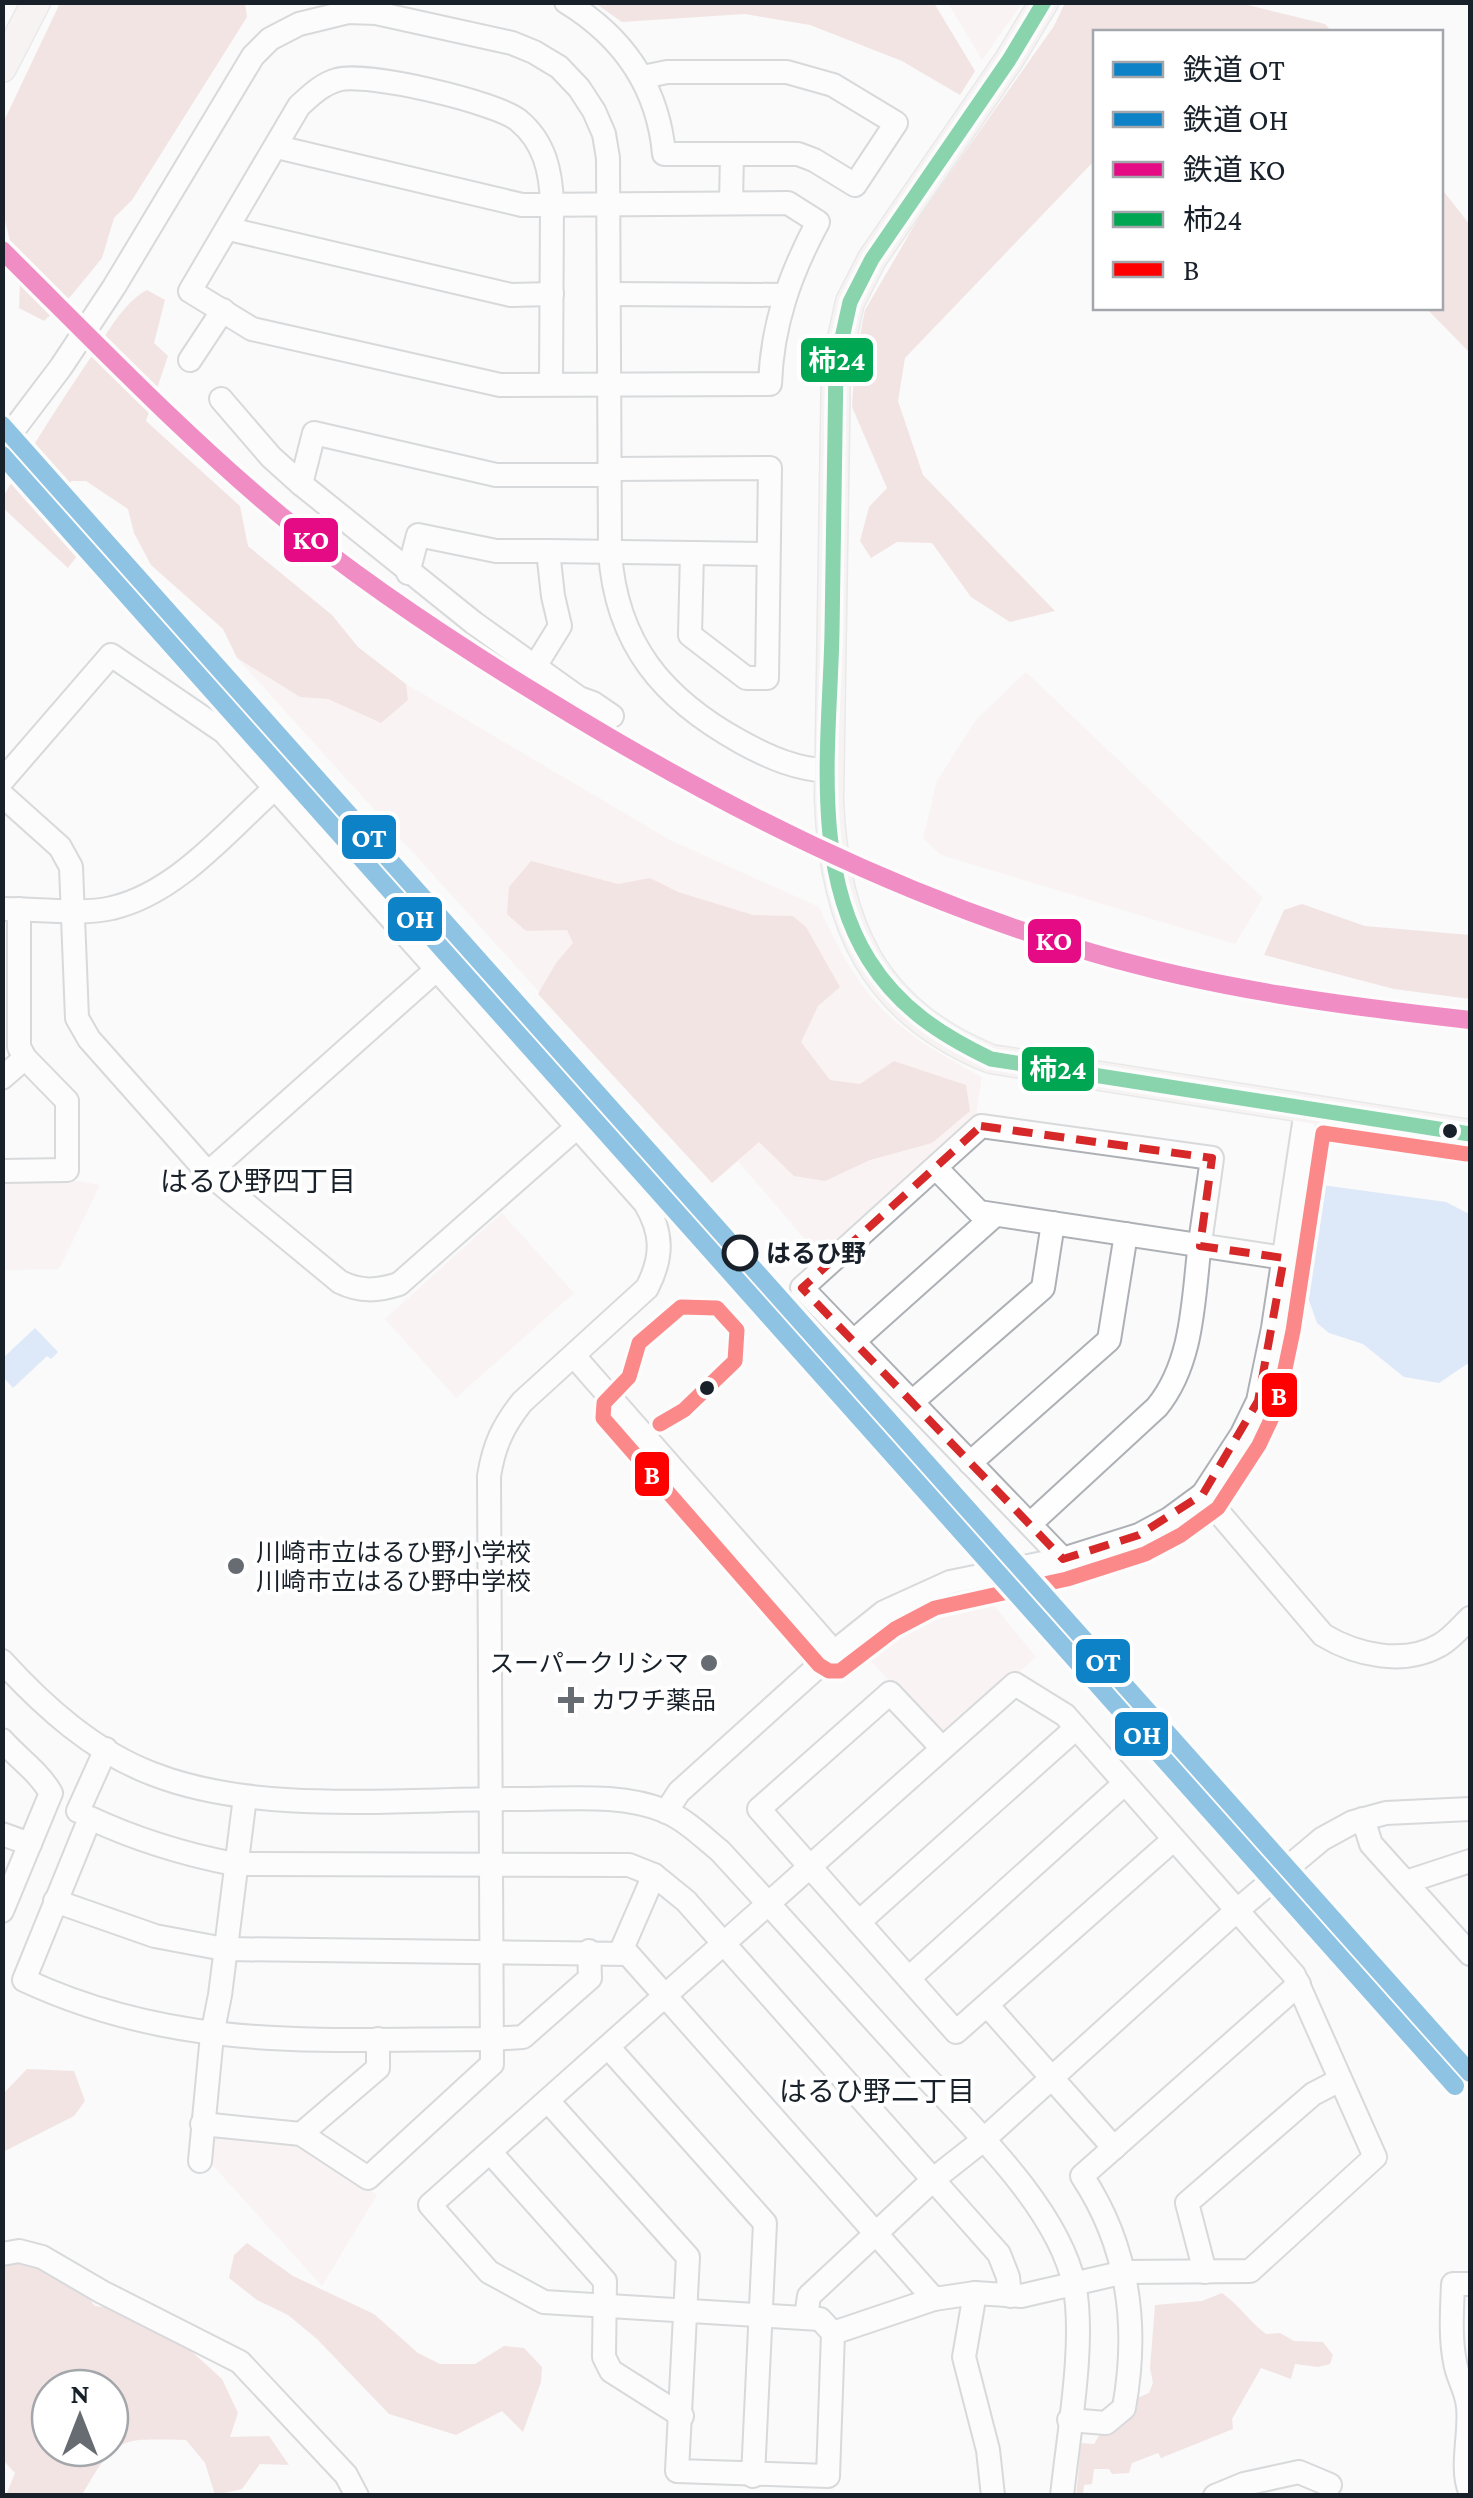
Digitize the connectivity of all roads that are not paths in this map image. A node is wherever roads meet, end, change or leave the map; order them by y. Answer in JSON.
{"nodes":[{"id":1,"x":36,"y":2,"type":"edge"},
{"id":2,"x":566,"y":2,"type":"edge"},
{"id":3,"x":1044,"y":2,"type":"edge"},
{"id":4,"x":296,"y":13,"type":"edge"},
{"id":5,"x":2,"y":68,"type":"edge"},
{"id":6,"x":643,"y":77,"type":"junction"},
{"id":7,"x":277,"y":147,"type":"junction"},
{"id":8,"x":732,"y":155,"type":"junction"},
{"id":9,"x":609,"y":203,"type":"junction"},
{"id":10,"x":730,"y":203,"type":"junction"},
{"id":11,"x":552,"y":204,"type":"junction"},
{"id":12,"x":228,"y":229,"type":"junction"},
{"id":13,"x":552,"y":294,"type":"junction"},
{"id":14,"x":609,"y":294,"type":"junction"},
{"id":15,"x":785,"y":296,"type":"junction"},
{"id":16,"x":223,"y":310,"type":"junction"},
{"id":17,"x":190,"y":360,"type":"dead end"},
{"id":18,"x":551,"y":384,"type":"junction"},
{"id":19,"x":609,"y":384,"type":"junction"},
{"id":20,"x":221,"y":400,"type":"dead end"},
{"id":21,"x":2,"y":445,"type":"edge"},
{"id":22,"x":610,"y":472,"type":"junction"},
{"id":23,"x":301,"y":484,"type":"junction"},
{"id":24,"x":548,"y":551,"type":"junction"},
{"id":25,"x":610,"y":552,"type":"junction"},
{"id":26,"x":692,"y":553,"type":"junction"},
{"id":27,"x":768,"y":554,"type":"junction"},
{"id":28,"x":408,"y":573,"type":"junction"},
{"id":29,"x":534,"y":668,"type":"junction"},
{"id":30,"x":603,"y":703,"type":"dead end"},
{"id":31,"x":829,"y":771,"type":"junction"},
{"id":32,"x":2,"y":781,"type":"edge"},
{"id":33,"x":275,"y":788,"type":"junction"},
{"id":34,"x":2,"y":796,"type":"edge"},
{"id":35,"x":11,"y":909,"type":"edge"},
{"id":36,"x":74,"y":909,"type":"junction"},
{"id":37,"x":436,"y":969,"type":"junction"},
{"id":38,"x":10,"y":998,"type":"edge"},
{"id":39,"x":25,"y":1058,"type":"junction"},
{"id":40,"x":2,"y":1078,"type":"edge"},
{"id":41,"x":1306,"y":1110,"type":"junction"},
{"id":42,"x":576,"y":1128,"type":"junction"},
{"id":43,"x":1470,"y":1134,"type":"edge"},
{"id":44,"x":936,"y":1168,"type":"junction"},
{"id":45,"x":2,"y":1171,"type":"edge"},
{"id":46,"x":208,"y":1174,"type":"junction"},
{"id":47,"x":996,"y":1215,"type":"junction"},
{"id":48,"x":1053,"y":1224,"type":"junction"},
{"id":49,"x":1126,"y":1234,"type":"junction"},
{"id":50,"x":1200,"y":1246,"type":"junction"},
{"id":51,"x":1284,"y":1258,"type":"junction"},
{"id":52,"x":854,"y":1342,"type":"junction"},
{"id":53,"x":574,"y":1356,"type":"junction"},
{"id":54,"x":912,"y":1402,"type":"junction"},
{"id":55,"x":970,"y":1463,"type":"junction"},
{"id":56,"x":1203,"y":1494,"type":"junction"},
{"id":57,"x":1030,"y":1524,"type":"junction"},
{"id":58,"x":1063,"y":1559,"type":"junction"},
{"id":59,"x":1470,"y":1618,"type":"edge"},
{"id":60,"x":834,"y":1652,"type":"junction"},
{"id":61,"x":2,"y":1661,"type":"edge"},
{"id":62,"x":1076,"y":1729,"type":"junction"},
{"id":63,"x":2,"y":1740,"type":"edge"},
{"id":64,"x":942,"y":1748,"type":"junction"},
{"id":65,"x":106,"y":1749,"type":"junction"},
{"id":66,"x":1124,"y":1784,"type":"junction"},
{"id":67,"x":51,"y":1794,"type":"junction"},
{"id":68,"x":244,"y":1797,"type":"junction"},
{"id":69,"x":490,"y":1799,"type":"junction"},
{"id":70,"x":1470,"y":1809,"type":"edge"},
{"id":71,"x":666,"y":1812,"type":"junction"},
{"id":72,"x":84,"y":1814,"type":"junction"},
{"id":73,"x":1363,"y":1819,"type":"junction"},
{"id":74,"x":2,"y":1834,"type":"edge"},
{"id":75,"x":1173,"y":1840,"type":"junction"},
{"id":76,"x":30,"y":1844,"type":"junction"},
{"id":77,"x":1470,"y":1860,"type":"edge"},
{"id":78,"x":234,"y":1864,"type":"junction"},
{"id":79,"x":490,"y":1864,"type":"junction"},
{"id":80,"x":810,"y":1868,"type":"junction"},
{"id":81,"x":654,"y":1875,"type":"junction"},
{"id":82,"x":1406,"y":1882,"type":"junction"},
{"id":83,"x":56,"y":1901,"type":"junction"},
{"id":84,"x":769,"y":1904,"type":"junction"},
{"id":85,"x":1242,"y":1906,"type":"junction"},
{"id":86,"x":2,"y":1910,"type":"edge"},
{"id":87,"x":859,"y":1922,"type":"junction"},
{"id":88,"x":1465,"y":1941,"type":"edge"},
{"id":89,"x":725,"y":1945,"type":"junction"},
{"id":90,"x":224,"y":1949,"type":"junction"},
{"id":91,"x":590,"y":1951,"type":"junction"},
{"id":92,"x":621,"y":1951,"type":"junction"},
{"id":93,"x":491,"y":1952,"type":"junction"},
{"id":94,"x":909,"y":1978,"type":"junction"},
{"id":95,"x":1299,"y":1984,"type":"junction"},
{"id":96,"x":667,"y":1996,"type":"junction"},
{"id":97,"x":988,"y":2006,"type":"junction"},
{"id":98,"x":212,"y":2035,"type":"junction"},
{"id":99,"x":378,"y":2039,"type":"junction"},
{"id":100,"x":491,"y":2039,"type":"junction"},
{"id":101,"x":609,"y":2048,"type":"junction"},
{"id":102,"x":1051,"y":2078,"type":"junction"},
{"id":103,"x":1340,"y":2080,"type":"junction"},
{"id":104,"x":548,"y":2101,"type":"junction"},
{"id":105,"x":202,"y":2124,"type":"junction"},
{"id":106,"x":302,"y":2134,"type":"junction"},
{"id":107,"x":982,"y":2141,"type":"junction"},
{"id":108,"x":1114,"y":2148,"type":"junction"},
{"id":109,"x":490,"y":2153,"type":"junction"},
{"id":110,"x":200,"y":2162,"type":"dead end"},
{"id":111,"x":935,"y":2178,"type":"junction"},
{"id":112,"x":877,"y":2234,"type":"junction"},
{"id":113,"x":2,"y":2254,"type":"edge"},
{"id":114,"x":1125,"y":2272,"type":"junction"},
{"id":115,"x":1204,"y":2272,"type":"junction"},
{"id":116,"x":1074,"y":2284,"type":"junction"},
{"id":117,"x":1470,"y":2284,"type":"edge"},
{"id":118,"x":974,"y":2293,"type":"junction"},
{"id":119,"x":1010,"y":2296,"type":"junction"},
{"id":120,"x":934,"y":2299,"type":"junction"},
{"id":121,"x":605,"y":2306,"type":"junction"},
{"id":122,"x":688,"y":2311,"type":"junction"},
{"id":123,"x":760,"y":2313,"type":"junction"},
{"id":124,"x":806,"y":2317,"type":"junction"},
{"id":125,"x":833,"y":2333,"type":"junction"},
{"id":126,"x":682,"y":2416,"type":"junction"},
{"id":127,"x":1070,"y":2420,"type":"junction"},
{"id":128,"x":753,"y":2476,"type":"junction"},
{"id":129,"x":1330,"y":2485,"type":"dead end"},
{"id":130,"x":797,"y":2486,"type":"edge"},
{"id":131,"x":1470,"y":2491,"type":"edge"},
{"id":132,"x":357,"y":2496,"type":"edge"},
{"id":133,"x":993,"y":2496,"type":"edge"},
{"id":134,"x":1062,"y":2496,"type":"edge"},
{"id":135,"x":1215,"y":2496,"type":"edge"}],
"edges":[{"from":1,"to":5,"type":"main road"},
{"from":2,"to":6,"type":"street"},
{"from":3,"to":31,"type":"main road"},
{"from":4,"to":9,"type":"street"},
{"from":4,"to":21,"type":"street"},
{"from":6,"to":8,"type":"street"},
{"from":6,"to":8,"type":"street"},
{"from":7,"to":11,"type":"street"},
{"from":7,"to":11,"type":"street"},
{"from":7,"to":12,"type":"street"},
{"from":8,"to":10,"type":"street"},
{"from":9,"to":10,"type":"street"},
{"from":9,"to":11,"type":"street"},
{"from":9,"to":14,"type":"street"},
{"from":10,"to":15,"type":"street"},
{"from":11,"to":13,"type":"street"},
{"from":12,"to":13,"type":"street"},
{"from":12,"to":16,"type":"street"},
{"from":13,"to":18,"type":"street"},
{"from":14,"to":15,"type":"street"},
{"from":14,"to":19,"type":"street"},
{"from":15,"to":19,"type":"street"},
{"from":16,"to":17,"type":"street"},
{"from":16,"to":18,"type":"street"},
{"from":18,"to":19,"type":"street"},
{"from":19,"to":22,"type":"street"},
{"from":20,"to":23,"type":"street"},
{"from":22,"to":23,"type":"street"},
{"from":22,"to":25,"type":"street"},
{"from":22,"to":27,"type":"street"},
{"from":23,"to":28,"type":"street"},
{"from":24,"to":25,"type":"street"},
{"from":24,"to":28,"type":"street"},
{"from":24,"to":29,"type":"street"},
{"from":25,"to":26,"type":"street"},
{"from":25,"to":31,"type":"street"},
{"from":26,"to":27,"type":"street"},
{"from":26,"to":27,"type":"street"},
{"from":28,"to":29,"type":"street"},
{"from":29,"to":30,"type":"street"},
{"from":31,"to":41,"type":"main road"},
{"from":32,"to":33,"type":"street"},
{"from":33,"to":36,"type":"street"},
{"from":33,"to":37,"type":"street"},
{"from":34,"to":36,"type":"street"},
{"from":35,"to":36,"type":"street"},
{"from":35,"to":38,"type":"street"},
{"from":36,"to":46,"type":"street"},
{"from":37,"to":42,"type":"street"},
{"from":37,"to":46,"type":"street"},
{"from":38,"to":39,"type":"street"},
{"from":39,"to":40,"type":"street"},
{"from":39,"to":45,"type":"street"},
{"from":41,"to":43,"type":"main road"},
{"from":41,"to":51,"type":"street"},
{"from":42,"to":46,"type":"street"},
{"from":42,"to":53,"type":"street"},
{"from":44,"to":47,"type":"street"},
{"from":44,"to":50,"type":"street"},
{"from":44,"to":52,"type":"street"},
{"from":47,"to":48,"type":"street"},
{"from":47,"to":52,"type":"street"},
{"from":48,"to":49,"type":"street"},
{"from":48,"to":54,"type":"street"},
{"from":49,"to":50,"type":"street"},
{"from":49,"to":55,"type":"street"},
{"from":50,"to":51,"type":"street"},
{"from":50,"to":57,"type":"street"},
{"from":51,"to":56,"type":"street"},
{"from":52,"to":54,"type":"street"},
{"from":53,"to":60,"type":"street"},
{"from":53,"to":69,"type":"street"},
{"from":54,"to":55,"type":"street"},
{"from":55,"to":57,"type":"street"},
{"from":56,"to":58,"type":"street"},
{"from":56,"to":59,"type":"street"},
{"from":57,"to":58,"type":"street"},
{"from":58,"to":60,"type":"street"},
{"from":60,"to":71,"type":"street"},
{"from":61,"to":65,"type":"street"},
{"from":62,"to":64,"type":"street"},
{"from":62,"to":66,"type":"street"},
{"from":62,"to":87,"type":"street"},
{"from":63,"to":67,"type":"street"},
{"from":64,"to":80,"type":"street"},
{"from":64,"to":80,"type":"street"},
{"from":65,"to":68,"type":"street"},
{"from":65,"to":72,"type":"street"},
{"from":66,"to":75,"type":"street"},
{"from":66,"to":94,"type":"street"},
{"from":67,"to":72,"type":"street"},
{"from":67,"to":76,"type":"street"},
{"from":68,"to":69,"type":"street"},
{"from":68,"to":78,"type":"street"},
{"from":69,"to":71,"type":"street"},
{"from":69,"to":79,"type":"street"},
{"from":70,"to":73,"type":"street"},
{"from":71,"to":84,"type":"street"},
{"from":72,"to":78,"type":"street"},
{"from":72,"to":83,"type":"street"},
{"from":73,"to":82,"type":"street"},
{"from":73,"to":85,"type":"street"},
{"from":74,"to":76,"type":"street"},
{"from":75,"to":85,"type":"street"},
{"from":75,"to":97,"type":"street"},
{"from":76,"to":86,"type":"street"},
{"from":77,"to":82,"type":"street"},
{"from":78,"to":79,"type":"street"},
{"from":78,"to":90,"type":"street"},
{"from":79,"to":81,"type":"street"},
{"from":79,"to":93,"type":"street"},
{"from":80,"to":84,"type":"street"},
{"from":80,"to":87,"type":"street"},
{"from":81,"to":89,"type":"street"},
{"from":81,"to":92,"type":"street"},
{"from":82,"to":88,"type":"street"},
{"from":83,"to":90,"type":"street"},
{"from":83,"to":98,"type":"street"},
{"from":84,"to":89,"type":"street"},
{"from":84,"to":107,"type":"street"},
{"from":85,"to":95,"type":"street"},
{"from":85,"to":102,"type":"street"},
{"from":87,"to":94,"type":"street"},
{"from":89,"to":96,"type":"street"},
{"from":89,"to":111,"type":"street"},
{"from":90,"to":93,"type":"street"},
{"from":90,"to":98,"type":"street"},
{"from":91,"to":92,"type":"street"},
{"from":91,"to":93,"type":"street"},
{"from":91,"to":100,"type":"street"},
{"from":92,"to":96,"type":"street"},
{"from":93,"to":100,"type":"street"},
{"from":94,"to":97,"type":"street"},
{"from":95,"to":103,"type":"street"},
{"from":95,"to":108,"type":"street"},
{"from":96,"to":101,"type":"street"},
{"from":96,"to":112,"type":"street"},
{"from":97,"to":102,"type":"street"},
{"from":98,"to":99,"type":"street"},
{"from":98,"to":105,"type":"street"},
{"from":99,"to":100,"type":"street"},
{"from":99,"to":106,"type":"street"},
{"from":100,"to":106,"type":"street"},
{"from":101,"to":104,"type":"street"},
{"from":101,"to":123,"type":"street"},
{"from":102,"to":107,"type":"street"},
{"from":102,"to":108,"type":"street"},
{"from":103,"to":115,"type":"street"},
{"from":103,"to":115,"type":"street"},
{"from":104,"to":109,"type":"street"},
{"from":104,"to":122,"type":"street"},
{"from":105,"to":106,"type":"street"},
{"from":105,"to":110,"type":"street"},
{"from":107,"to":111,"type":"street"},
{"from":107,"to":116,"type":"street"},
{"from":108,"to":114,"type":"street"},
{"from":109,"to":121,"type":"street"},
{"from":109,"to":121,"type":"street"},
{"from":111,"to":112,"type":"street"},
{"from":111,"to":119,"type":"street"},
{"from":112,"to":120,"type":"street"},
{"from":112,"to":124,"type":"street"},
{"from":113,"to":132,"type":"street"},
{"from":114,"to":115,"type":"street"},
{"from":114,"to":116,"type":"street"},
{"from":114,"to":127,"type":"street"},
{"from":116,"to":119,"type":"street"},
{"from":116,"to":127,"type":"street"},
{"from":117,"to":131,"type":"street"},
{"from":118,"to":119,"type":"street"},
{"from":118,"to":120,"type":"street"},
{"from":118,"to":133,"type":"street"},
{"from":120,"to":125,"type":"street"},
{"from":121,"to":122,"type":"street"},
{"from":121,"to":126,"type":"street"},
{"from":122,"to":123,"type":"street"},
{"from":122,"to":126,"type":"street"},
{"from":123,"to":124,"type":"street"},
{"from":123,"to":128,"type":"street"},
{"from":124,"to":125,"type":"street"},
{"from":125,"to":130,"type":"street"},
{"from":126,"to":128,"type":"street"},
{"from":127,"to":134,"type":"street"},
{"from":128,"to":130,"type":"street"},
{"from":129,"to":135,"type":"street"}]}
